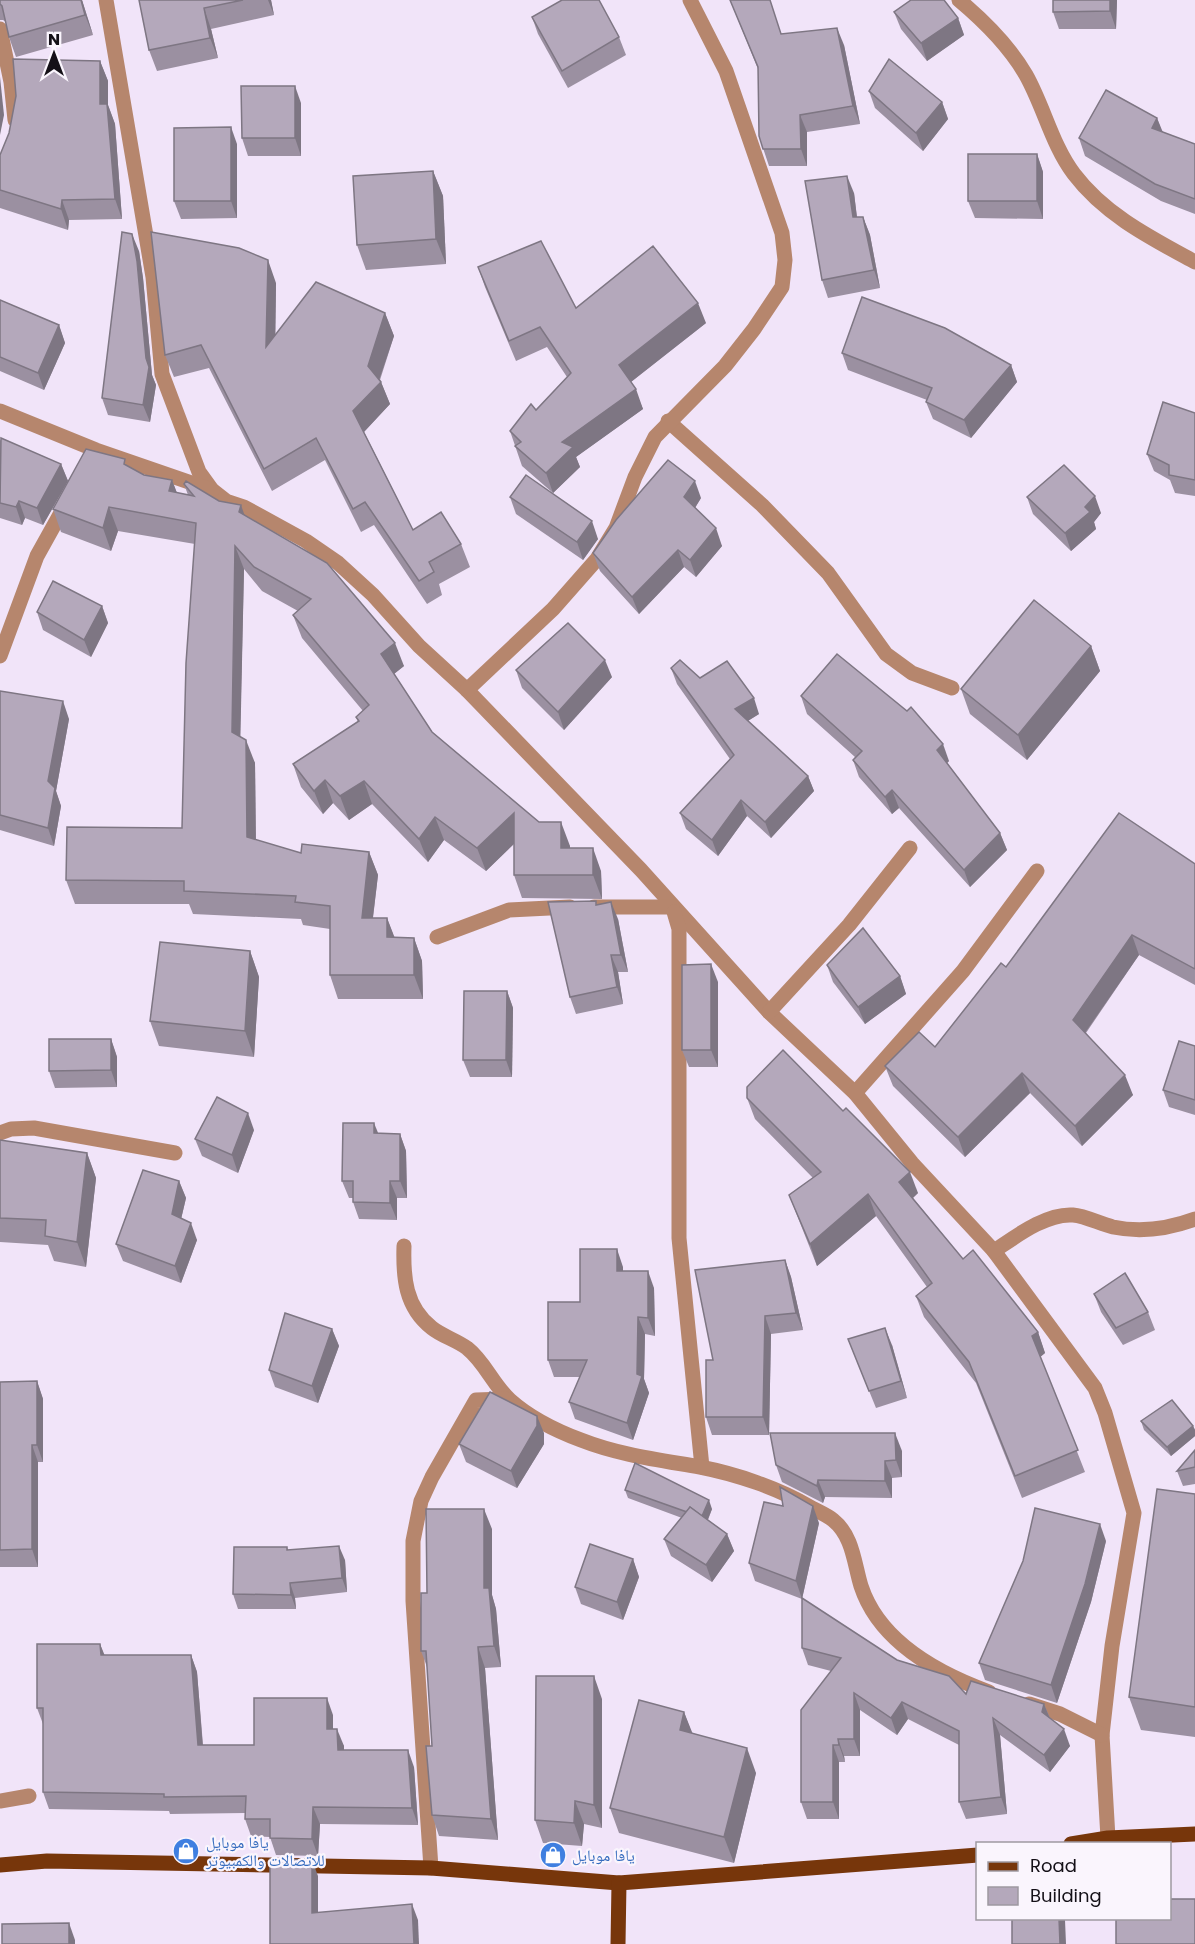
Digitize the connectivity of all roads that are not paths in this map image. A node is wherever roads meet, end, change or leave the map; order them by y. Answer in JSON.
{"nodes":[{"id":1,"x":106,"y":0,"type":"edge"},
{"id":2,"x":690,"y":0,"type":"edge"},
{"id":3,"x":968,"y":3,"type":"edge"},
{"id":4,"x":0,"y":29,"type":"edge"},
{"id":5,"x":12,"y":136,"type":"edge"},
{"id":6,"x":1195,"y":262,"type":"edge"},
{"id":7,"x":0,"y":411,"type":"edge"},
{"id":8,"x":668,"y":421,"type":"junction"},
{"id":9,"x":74,"y":489,"type":"edge"},
{"id":10,"x":212,"y":490,"type":"junction"},
{"id":11,"x":0,"y":656,"type":"edge"},
{"id":12,"x":952,"y":688,"type":"dead end"},
{"id":13,"x":466,"y":690,"type":"junction"},
{"id":14,"x":910,"y":848,"type":"dead end"},
{"id":15,"x":1037,"y":872,"type":"dead end"},
{"id":16,"x":672,"y":907,"type":"junction"},
{"id":17,"x":437,"y":937,"type":"dead end"},
{"id":18,"x":769,"y":1012,"type":"junction"},
{"id":19,"x":855,"y":1093,"type":"junction"},
{"id":20,"x":0,"y":1133,"type":"edge"},
{"id":21,"x":175,"y":1153,"type":"dead end"},
{"id":22,"x":1195,"y":1219,"type":"edge"},
{"id":23,"x":404,"y":1246,"type":"dead end"},
{"id":24,"x":994,"y":1251,"type":"junction"},
{"id":25,"x":509,"y":1399,"type":"junction"},
{"id":26,"x":702,"y":1467,"type":"junction"},
{"id":27,"x":1102,"y":1735,"type":"junction"},
{"id":28,"x":29,"y":1796,"type":"dead end"},
{"id":29,"x":0,"y":1801,"type":"edge"},
{"id":30,"x":1195,"y":1834,"type":"edge"},
{"id":31,"x":1108,"y":1838,"type":"junction"},
{"id":32,"x":1083,"y":1842,"type":"edge"},
{"id":33,"x":976,"y":1855,"type":"edge"},
{"id":34,"x":0,"y":1865,"type":"edge"},
{"id":35,"x":431,"y":1869,"type":"junction"},
{"id":36,"x":619,"y":1882,"type":"junction"},
{"id":37,"x":618,"y":1944,"type":"edge"}],
"edges":[{"from":1,"to":10,"type":"street"},
{"from":2,"to":8,"type":"street"},
{"from":3,"to":6,"type":"street"},
{"from":4,"to":5,"type":"street"},
{"from":7,"to":10,"type":"street"},
{"from":8,"to":12,"type":"street"},
{"from":8,"to":13,"type":"street"},
{"from":9,"to":11,"type":"street"},
{"from":10,"to":13,"type":"street"},
{"from":13,"to":16,"type":"street"},
{"from":14,"to":18,"type":"street"},
{"from":15,"to":19,"type":"street"},
{"from":16,"to":17,"type":"street"},
{"from":16,"to":18,"type":"street"},
{"from":16,"to":26,"type":"street"},
{"from":18,"to":19,"type":"street"},
{"from":19,"to":24,"type":"street"},
{"from":20,"to":21,"type":"street"},
{"from":22,"to":24,"type":"street"},
{"from":23,"to":25,"type":"street"},
{"from":24,"to":27,"type":"street"},
{"from":25,"to":26,"type":"street"},
{"from":25,"to":35,"type":"street"},
{"from":26,"to":27,"type":"street"},
{"from":27,"to":31,"type":"street"},
{"from":28,"to":29,"type":"street"},
{"from":30,"to":31,"type":"main road"},
{"from":31,"to":32,"type":"main road"},
{"from":33,"to":36,"type":"main road"},
{"from":34,"to":35,"type":"main road"},
{"from":35,"to":36,"type":"main road"},
{"from":36,"to":37,"type":"main road"}]}
